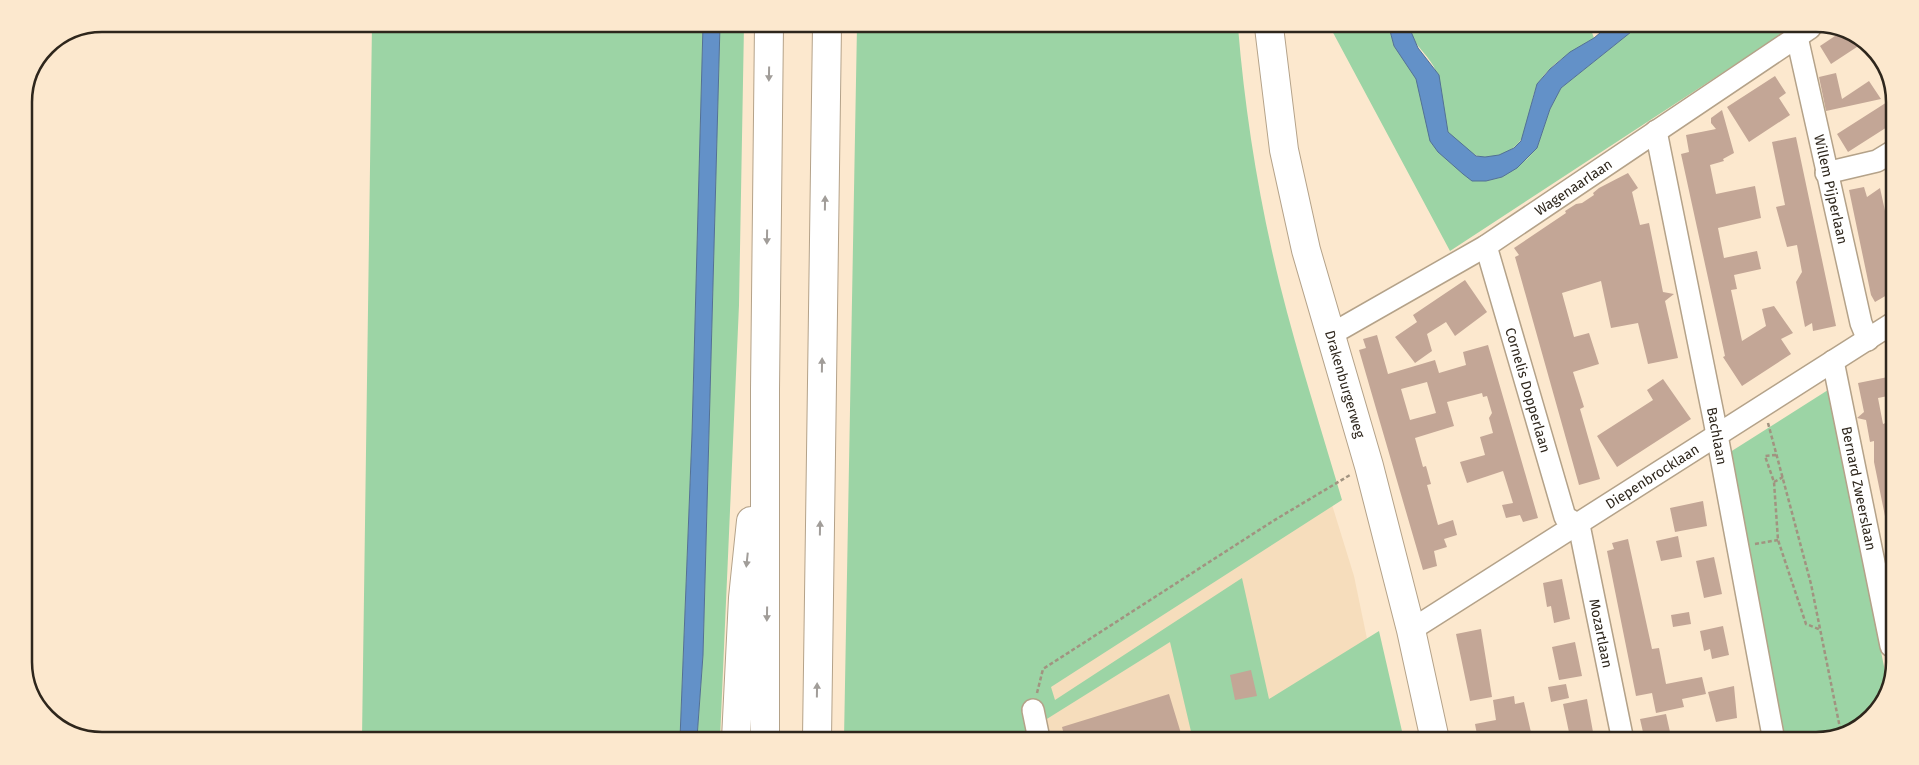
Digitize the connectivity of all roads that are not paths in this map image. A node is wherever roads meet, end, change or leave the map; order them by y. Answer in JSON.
{"nodes":[{"id":1,"x":769,"y":33,"type":"edge"},
{"id":2,"x":827,"y":33,"type":"edge"},
{"id":3,"x":1270,"y":33,"type":"edge"},
{"id":4,"x":1802,"y":33,"type":"edge"},
{"id":5,"x":1803,"y":33,"type":"edge"},
{"id":6,"x":1656,"y":131,"type":"junction"},
{"id":7,"x":1886,"y":156,"type":"edge"},
{"id":8,"x":1826,"y":173,"type":"junction"},
{"id":9,"x":1486,"y":246,"type":"junction"},
{"id":10,"x":1886,"y":328,"type":"edge"},
{"id":11,"x":1330,"y":335,"type":"junction"},
{"id":12,"x":1868,"y":340,"type":"junction"},
{"id":13,"x":1833,"y":361,"type":"junction"},
{"id":14,"x":765,"y":390,"type":"junction"},
{"id":15,"x":1716,"y":437,"type":"junction"},
{"id":16,"x":1579,"y":525,"type":"junction"},
{"id":17,"x":1886,"y":621,"type":"edge"},
{"id":18,"x":1411,"y":630,"type":"junction"},
{"id":19,"x":1032,"y":710,"type":"road end"},
{"id":20,"x":736,"y":732,"type":"edge"},
{"id":21,"x":765,"y":732,"type":"edge"},
{"id":22,"x":817,"y":732,"type":"edge"},
{"id":23,"x":1037,"y":732,"type":"edge"},
{"id":24,"x":1433,"y":732,"type":"edge"},
{"id":25,"x":1621,"y":732,"type":"edge"},
{"id":26,"x":1772,"y":732,"type":"edge"}],
"edges":[{"from":1,"to":14,"type":"main road","one_way":true},
{"from":22,"to":2,"type":"main road","one_way":true},
{"from":3,"to":11,"type":"main road","name":"Drakenburgerweg"},
{"from":4,"to":6,"type":"street","name":"Wagenaarlaan"},
{"from":5,"to":8,"type":"street","name":"Willem Pijperlaan"},
{"from":6,"to":9,"type":"street","name":"Wagenaarlaan"},
{"from":6,"to":15,"type":"street","name":"Bachlaan"},
{"from":7,"to":8,"type":"street"},
{"from":8,"to":12,"type":"street","name":"Willem Pijperlaan"},
{"from":9,"to":11,"type":"street","name":"Wagenaarlaan"},
{"from":9,"to":16,"type":"street","name":"Cornelis Dopperlaan"},
{"from":10,"to":12,"type":"street","name":"Diepenbrocklaan"},
{"from":11,"to":18,"type":"main road","name":"Drakenburgerweg"},
{"from":12,"to":13,"type":"street","name":"Diepenbrocklaan"},
{"from":13,"to":15,"type":"street","name":"Diepenbrocklaan"},
{"from":13,"to":17,"type":"street","name":"Bernard Zweerslaan"},
{"from":14,"to":20,"type":"main road","one_way":true},
{"from":14,"to":21,"type":"main road","one_way":true},
{"from":15,"to":16,"type":"street","name":"Diepenbrocklaan"},
{"from":15,"to":26,"type":"street","name":"Bachlaan"},
{"from":16,"to":18,"type":"street","name":"Diepenbrocklaan"},
{"from":16,"to":25,"type":"street","name":"Mozartlaan"},
{"from":18,"to":24,"type":"main road","name":"Drakenburgerweg"},
{"from":19,"to":23,"type":"street"}]}
